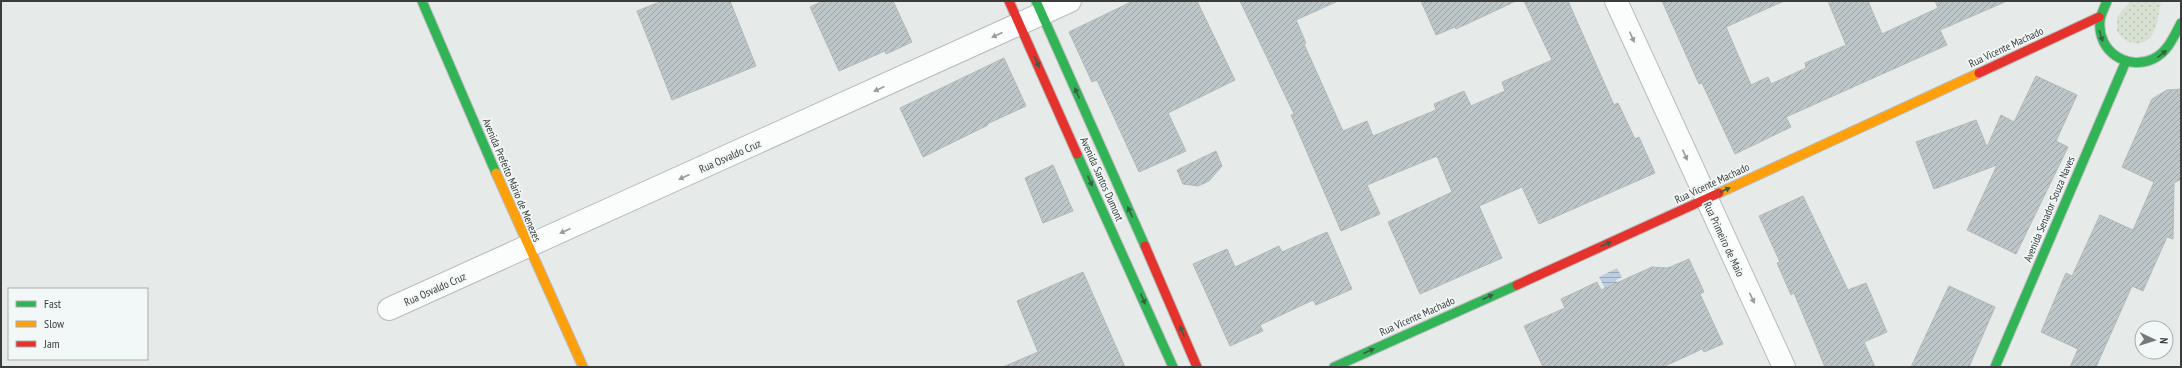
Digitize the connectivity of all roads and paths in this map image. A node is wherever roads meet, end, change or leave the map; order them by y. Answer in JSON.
{"nodes":[{"id":1,"x":422,"y":1,"type":"edge"},
{"id":2,"x":1009,"y":1,"type":"edge"},
{"id":3,"x":1070,"y":1,"type":"edge"},
{"id":4,"x":1616,"y":1,"type":"edge"},
{"id":5,"x":2107,"y":1,"type":"edge"},
{"id":6,"x":1039,"y":8,"type":"edge"},
{"id":7,"x":2099,"y":17,"type":"junction"},
{"id":8,"x":2181,"y":22,"type":"edge"},
{"id":9,"x":1020,"y":24,"type":"junction"},
{"id":10,"x":2126,"y":61,"type":"junction"},
{"id":11,"x":1706,"y":199,"type":"junction"},
{"id":12,"x":528,"y":248,"type":"junction"},
{"id":13,"x":389,"y":309,"type":"dead end"},
{"id":14,"x":583,"y":367,"type":"edge"},
{"id":15,"x":1173,"y":367,"type":"edge"},
{"id":16,"x":1197,"y":367,"type":"edge"},
{"id":17,"x":1334,"y":367,"type":"edge"},
{"id":18,"x":1784,"y":367,"type":"edge"},
{"id":19,"x":1995,"y":367,"type":"edge"}],
"edges":[{"from":1,"to":12,"type":"street","name":"Avenida Prefeito Mário de Menezes"},
{"from":2,"to":9,"type":"street","name":"Avenida Santos Dumont"},
{"from":3,"to":6,"type":"street","name":"Rua Osvaldo Cruz"},
{"from":4,"to":11,"type":"street","name":"Rua Primeiro de Maio","one_way":true},
{"from":5,"to":7,"type":"street"},
{"from":6,"to":9,"type":"street","name":"Rua Osvaldo Cruz"},
{"from":16,"to":6,"type":"street","name":"Avenida Santos Dumont","one_way":true},
{"from":7,"to":10,"type":"street","one_way":true},
{"from":11,"to":7,"type":"street","name":"Rua Vicente Machado","one_way":true},
{"from":10,"to":8,"type":"street","one_way":true},
{"from":9,"to":12,"type":"street","name":"Rua Osvaldo Cruz","one_way":true},
{"from":9,"to":15,"type":"street","name":"Avenida Santos Dumont","one_way":true},
{"from":10,"to":19,"type":"street","name":"Avenida Senador Souza Naves"},
{"from":17,"to":11,"type":"street","name":"Rua Vicente Machado","one_way":true},
{"from":11,"to":18,"type":"street","name":"Rua Primeiro de Maio","one_way":true},
{"from":12,"to":13,"type":"street","name":"Rua Osvaldo Cruz"},
{"from":12,"to":14,"type":"street","name":"Avenida Prefeito Mário de Menezes"}]}
